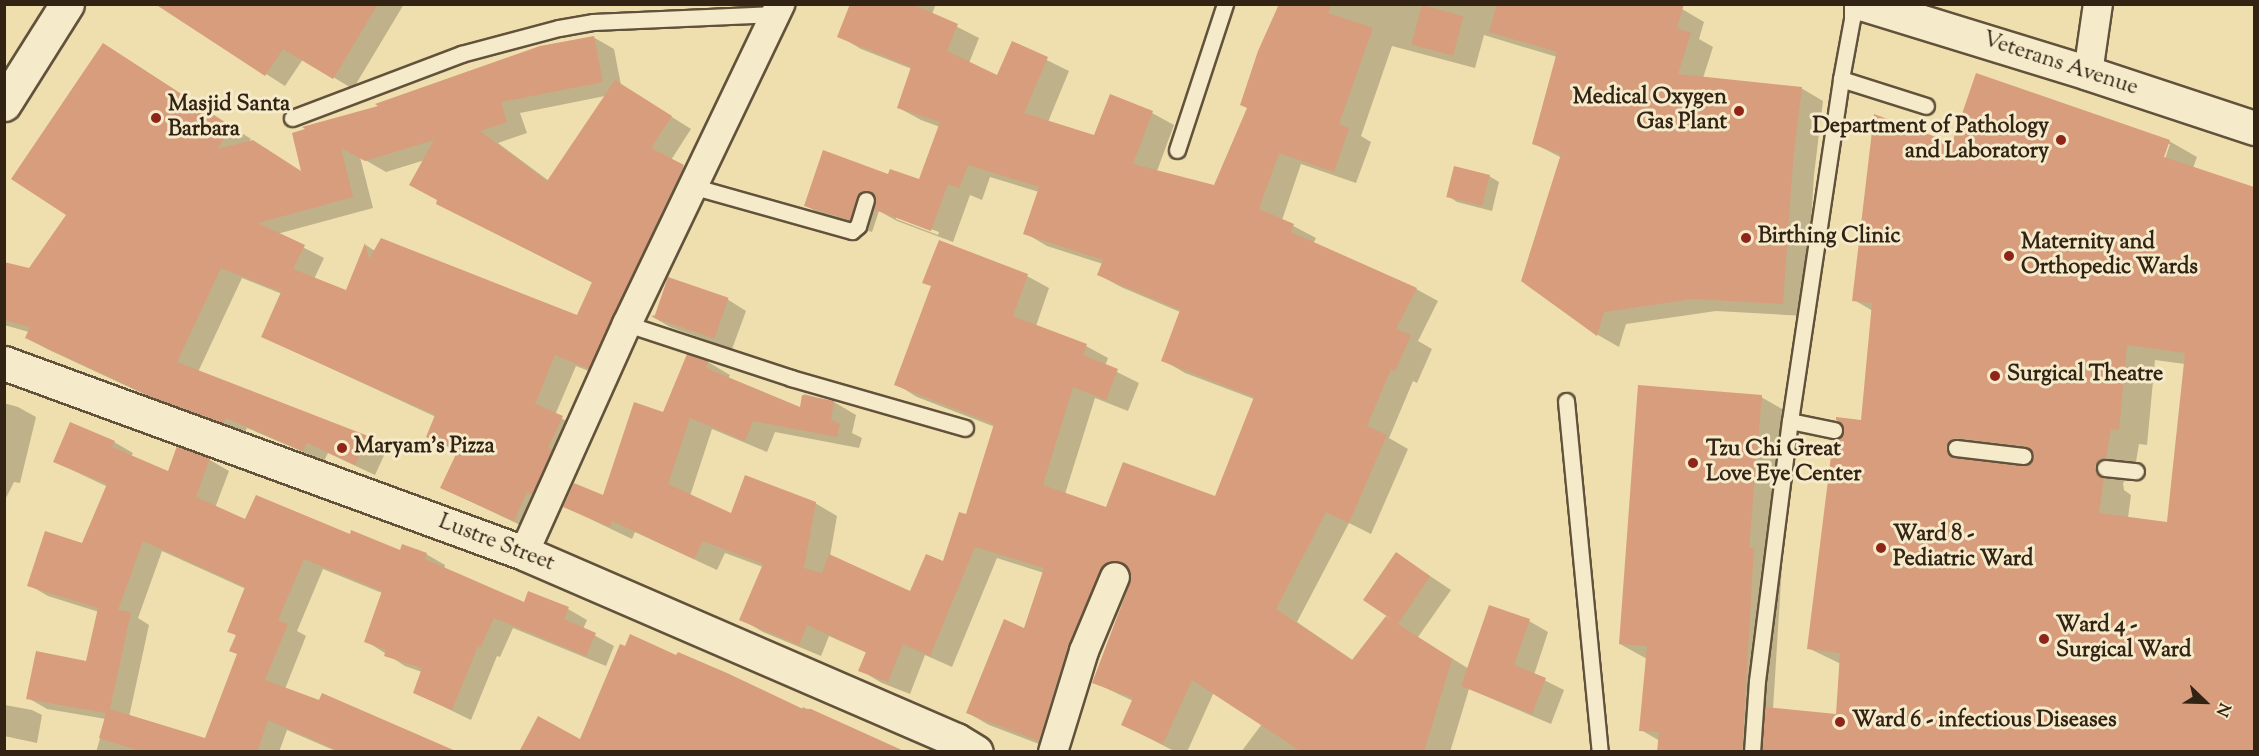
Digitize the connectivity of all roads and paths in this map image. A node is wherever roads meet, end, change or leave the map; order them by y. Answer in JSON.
{"nodes":[{"id":1,"x":68,"y":4,"type":"edge"},
{"id":2,"x":1226,"y":4,"type":"edge"},
{"id":3,"x":2098,"y":4,"type":"edge"},
{"id":4,"x":1870,"y":6,"type":"edge"},
{"id":5,"x":778,"y":9,"type":"edge"},
{"id":6,"x":2088,"y":73,"type":"junction"},
{"id":7,"x":1841,"y":79,"type":"junction"},
{"id":8,"x":4,"y":104,"type":"edge"},
{"id":9,"x":1926,"y":106,"type":"dead end"},
{"id":10,"x":292,"y":118,"type":"dead end"},
{"id":11,"x":2254,"y":128,"type":"edge"},
{"id":12,"x":1177,"y":150,"type":"dead end"},
{"id":13,"x":694,"y":187,"type":"junction"},
{"id":14,"x":866,"y":200,"type":"dead end"},
{"id":15,"x":627,"y":324,"type":"junction"},
{"id":16,"x":4,"y":363,"type":"edge"},
{"id":17,"x":1566,"y":401,"type":"dead end"},
{"id":18,"x":1791,"y":421,"type":"junction"},
{"id":19,"x":965,"y":428,"type":"dead end"},
{"id":20,"x":1834,"y":430,"type":"dead end"},
{"id":21,"x":1956,"y":448,"type":"dead end"},
{"id":22,"x":2024,"y":456,"type":"dead end"},
{"id":23,"x":2105,"y":468,"type":"dead end"},
{"id":24,"x":2136,"y":471,"type":"dead end"},
{"id":25,"x":524,"y":553,"type":"junction"},
{"id":26,"x":1115,"y":577,"type":"dead end"},
{"id":27,"x":976,"y":752,"type":"edge"},
{"id":28,"x":1053,"y":752,"type":"edge"},
{"id":29,"x":1600,"y":752,"type":"edge"},
{"id":30,"x":1752,"y":752,"type":"edge"}],
"edges":[{"from":1,"to":8,"type":"street"},
{"from":2,"to":12,"type":"lane"},
{"from":3,"to":6,"type":"street"},
{"from":4,"to":6,"type":"street","name":"Veterans Avenue"},
{"from":4,"to":7,"type":"lane"},
{"from":5,"to":10,"type":"lane"},
{"from":5,"to":13,"type":"street"},
{"from":6,"to":11,"type":"street","name":"Veterans Avenue"},
{"from":7,"to":9,"type":"lane"},
{"from":7,"to":18,"type":"lane"},
{"from":13,"to":14,"type":"lane"},
{"from":13,"to":15,"type":"street"},
{"from":15,"to":19,"type":"lane"},
{"from":15,"to":25,"type":"street"},
{"from":16,"to":25,"type":"street","name":"Lustre Street"},
{"from":17,"to":29,"type":"lane"},
{"from":18,"to":20,"type":"lane"},
{"from":18,"to":30,"type":"lane"},
{"from":21,"to":22,"type":"lane"},
{"from":23,"to":24,"type":"lane"},
{"from":25,"to":27,"type":"street","name":"Lustre Street"},
{"from":26,"to":28,"type":"street"}]}
